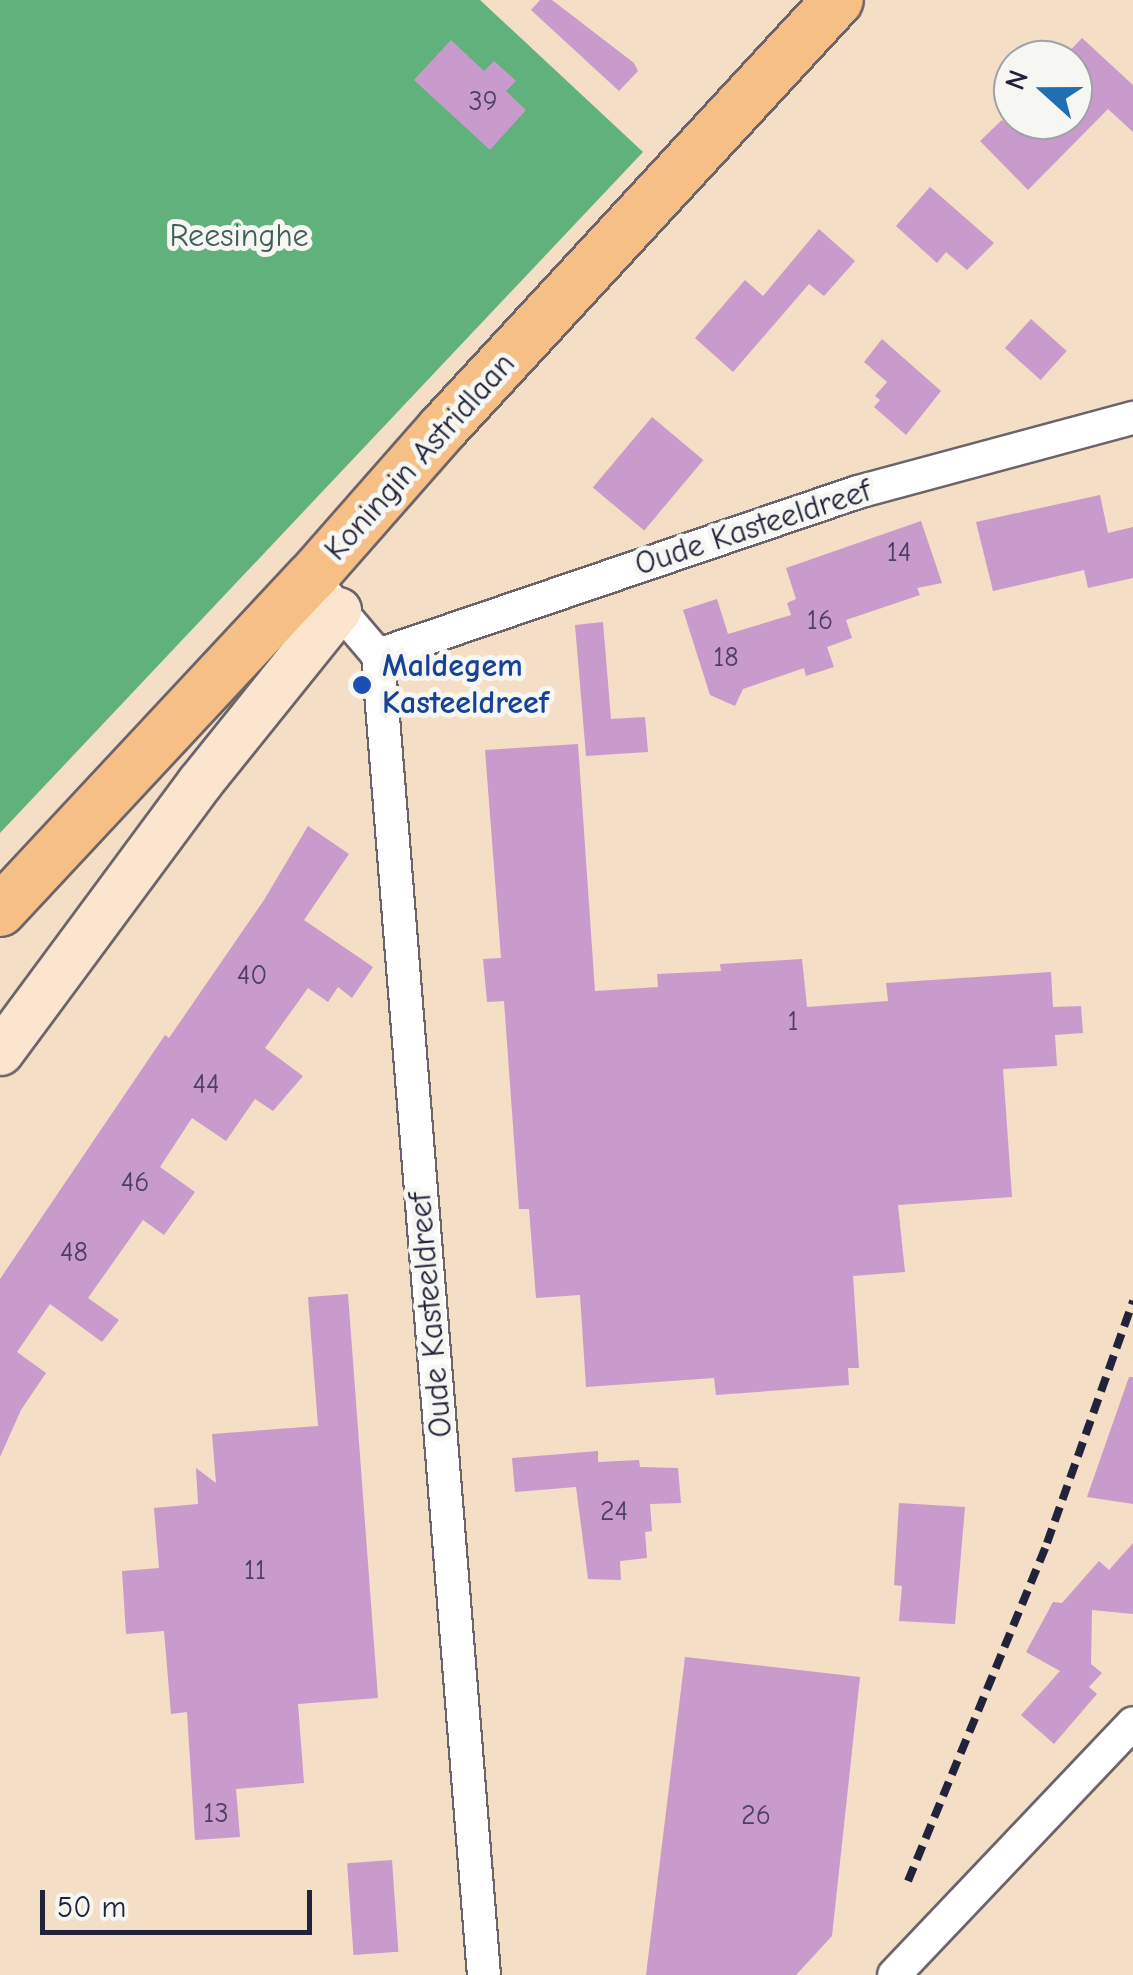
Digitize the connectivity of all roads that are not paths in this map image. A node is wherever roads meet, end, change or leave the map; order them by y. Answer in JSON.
{"nodes":[{"id":1,"x":838,"y":0,"type":"edge"},
{"id":2,"x":1133,"y":418,"type":"edge"},
{"id":3,"x":325,"y":594,"type":"junction"},
{"id":4,"x":378,"y":654,"type":"junction"},
{"id":5,"x":0,"y":912,"type":"edge"},
{"id":6,"x":0,"y":1052,"type":"edge"},
{"id":7,"x":1133,"y":1723,"type":"edge"},
{"id":8,"x":484,"y":1975,"type":"edge"},
{"id":9,"x":894,"y":1975,"type":"edge"}],
"edges":[{"from":1,"to":3,"type":"main road","name":"Koningin Astridlaan"},
{"from":2,"to":4,"type":"street","name":"Oude Kasteeldreef"},
{"from":3,"to":4,"type":"street"},
{"from":3,"to":5,"type":"main road","name":"Koningin Astridlaan"},
{"from":3,"to":6,"type":"main road","name":"Koningin Astridlaan"},
{"from":4,"to":8,"type":"street","name":"Oude Kasteeldreef"},
{"from":7,"to":9,"type":"street"}]}
